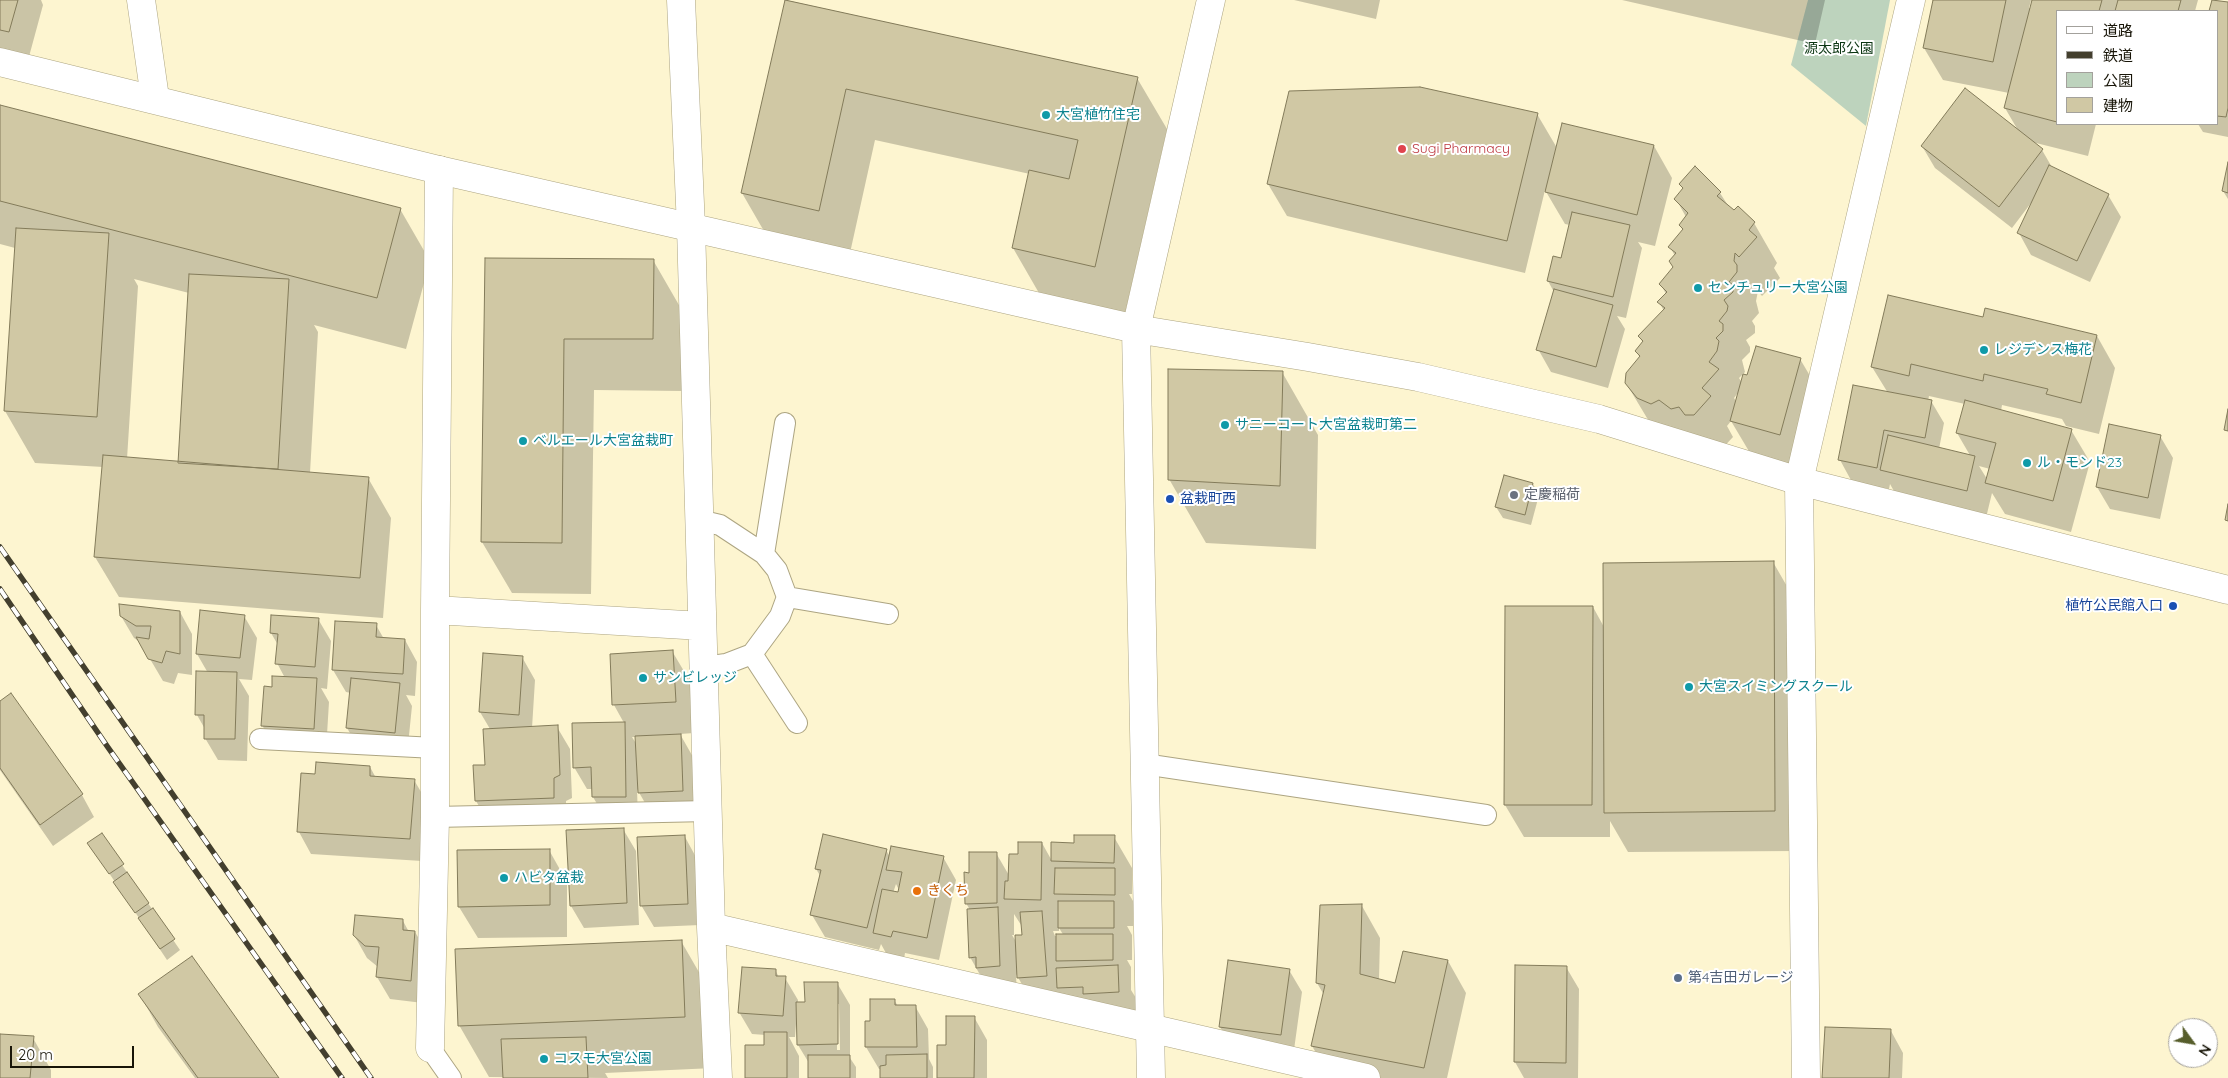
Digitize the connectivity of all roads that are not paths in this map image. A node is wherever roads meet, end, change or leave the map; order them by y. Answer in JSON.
{"nodes":[{"id":1,"x":141,"y":0,"type":"edge"},
{"id":2,"x":681,"y":0,"type":"edge"},
{"id":3,"x":1211,"y":0,"type":"edge"},
{"id":4,"x":1911,"y":0,"type":"edge"},
{"id":5,"x":0,"y":62,"type":"edge"},
{"id":6,"x":155,"y":98,"type":"junction"},
{"id":7,"x":439,"y":170,"type":"junction"},
{"id":8,"x":691,"y":227,"type":"junction"},
{"id":9,"x":1136,"y":329,"type":"junction"},
{"id":10,"x":785,"y":423,"type":"dead end"},
{"id":11,"x":1799,"y":481,"type":"junction"},
{"id":12,"x":699,"y":520,"type":"junction"},
{"id":13,"x":764,"y":554,"type":"junction"},
{"id":14,"x":2228,"y":590,"type":"edge"},
{"id":15,"x":787,"y":596,"type":"junction"},
{"id":16,"x":434,"y":610,"type":"junction"},
{"id":17,"x":888,"y":614,"type":"dead end"},
{"id":18,"x":702,"y":626,"type":"junction"},
{"id":19,"x":752,"y":654,"type":"junction"},
{"id":20,"x":704,"y":667,"type":"junction"},
{"id":21,"x":797,"y":722,"type":"dead end"},
{"id":22,"x":260,"y":739,"type":"dead end"},
{"id":23,"x":435,"y":748,"type":"junction"},
{"id":24,"x":1144,"y":764,"type":"junction"},
{"id":25,"x":708,"y":811,"type":"junction"},
{"id":26,"x":1486,"y":815,"type":"dead end"},
{"id":27,"x":435,"y":817,"type":"junction"},
{"id":28,"x":711,"y":927,"type":"junction"},
{"id":29,"x":1150,"y":1028,"type":"junction"},
{"id":30,"x":430,"y":1048,"type":"joint"},
{"id":31,"x":451,"y":1078,"type":"edge"},
{"id":32,"x":718,"y":1078,"type":"edge"},
{"id":33,"x":1151,"y":1078,"type":"edge"},
{"id":34,"x":1366,"y":1078,"type":"edge"},
{"id":35,"x":1806,"y":1078,"type":"edge"}],
"edges":[{"from":1,"to":6,"type":"street"},
{"from":2,"to":8,"type":"street"},
{"from":3,"to":9,"type":"street"},
{"from":4,"to":11,"type":"street"},
{"from":5,"to":6,"type":"street"},
{"from":6,"to":7,"type":"street"},
{"from":7,"to":8,"type":"street"},
{"from":7,"to":16,"type":"street"},
{"from":8,"to":9,"type":"street"},
{"from":8,"to":12,"type":"street"},
{"from":9,"to":11,"type":"street"},
{"from":9,"to":24,"type":"street"},
{"from":10,"to":13,"type":"lane"},
{"from":11,"to":14,"type":"street"},
{"from":11,"to":35,"type":"street"},
{"from":12,"to":13,"type":"lane"},
{"from":12,"to":18,"type":"street"},
{"from":13,"to":15,"type":"lane"},
{"from":15,"to":17,"type":"lane"},
{"from":15,"to":19,"type":"lane"},
{"from":16,"to":18,"type":"street"},
{"from":16,"to":23,"type":"street"},
{"from":18,"to":20,"type":"street"},
{"from":19,"to":20,"type":"lane"},
{"from":19,"to":21,"type":"lane"},
{"from":20,"to":25,"type":"street"},
{"from":22,"to":23,"type":"lane"},
{"from":23,"to":27,"type":"street"},
{"from":24,"to":26,"type":"lane"},
{"from":24,"to":29,"type":"street"},
{"from":25,"to":27,"type":"lane"},
{"from":25,"to":28,"type":"street"},
{"from":27,"to":30,"type":"street"},
{"from":28,"to":29,"type":"street"},
{"from":28,"to":32,"type":"street"},
{"from":29,"to":33,"type":"street"},
{"from":29,"to":34,"type":"street"},
{"from":30,"to":31,"type":"lane"}]}
